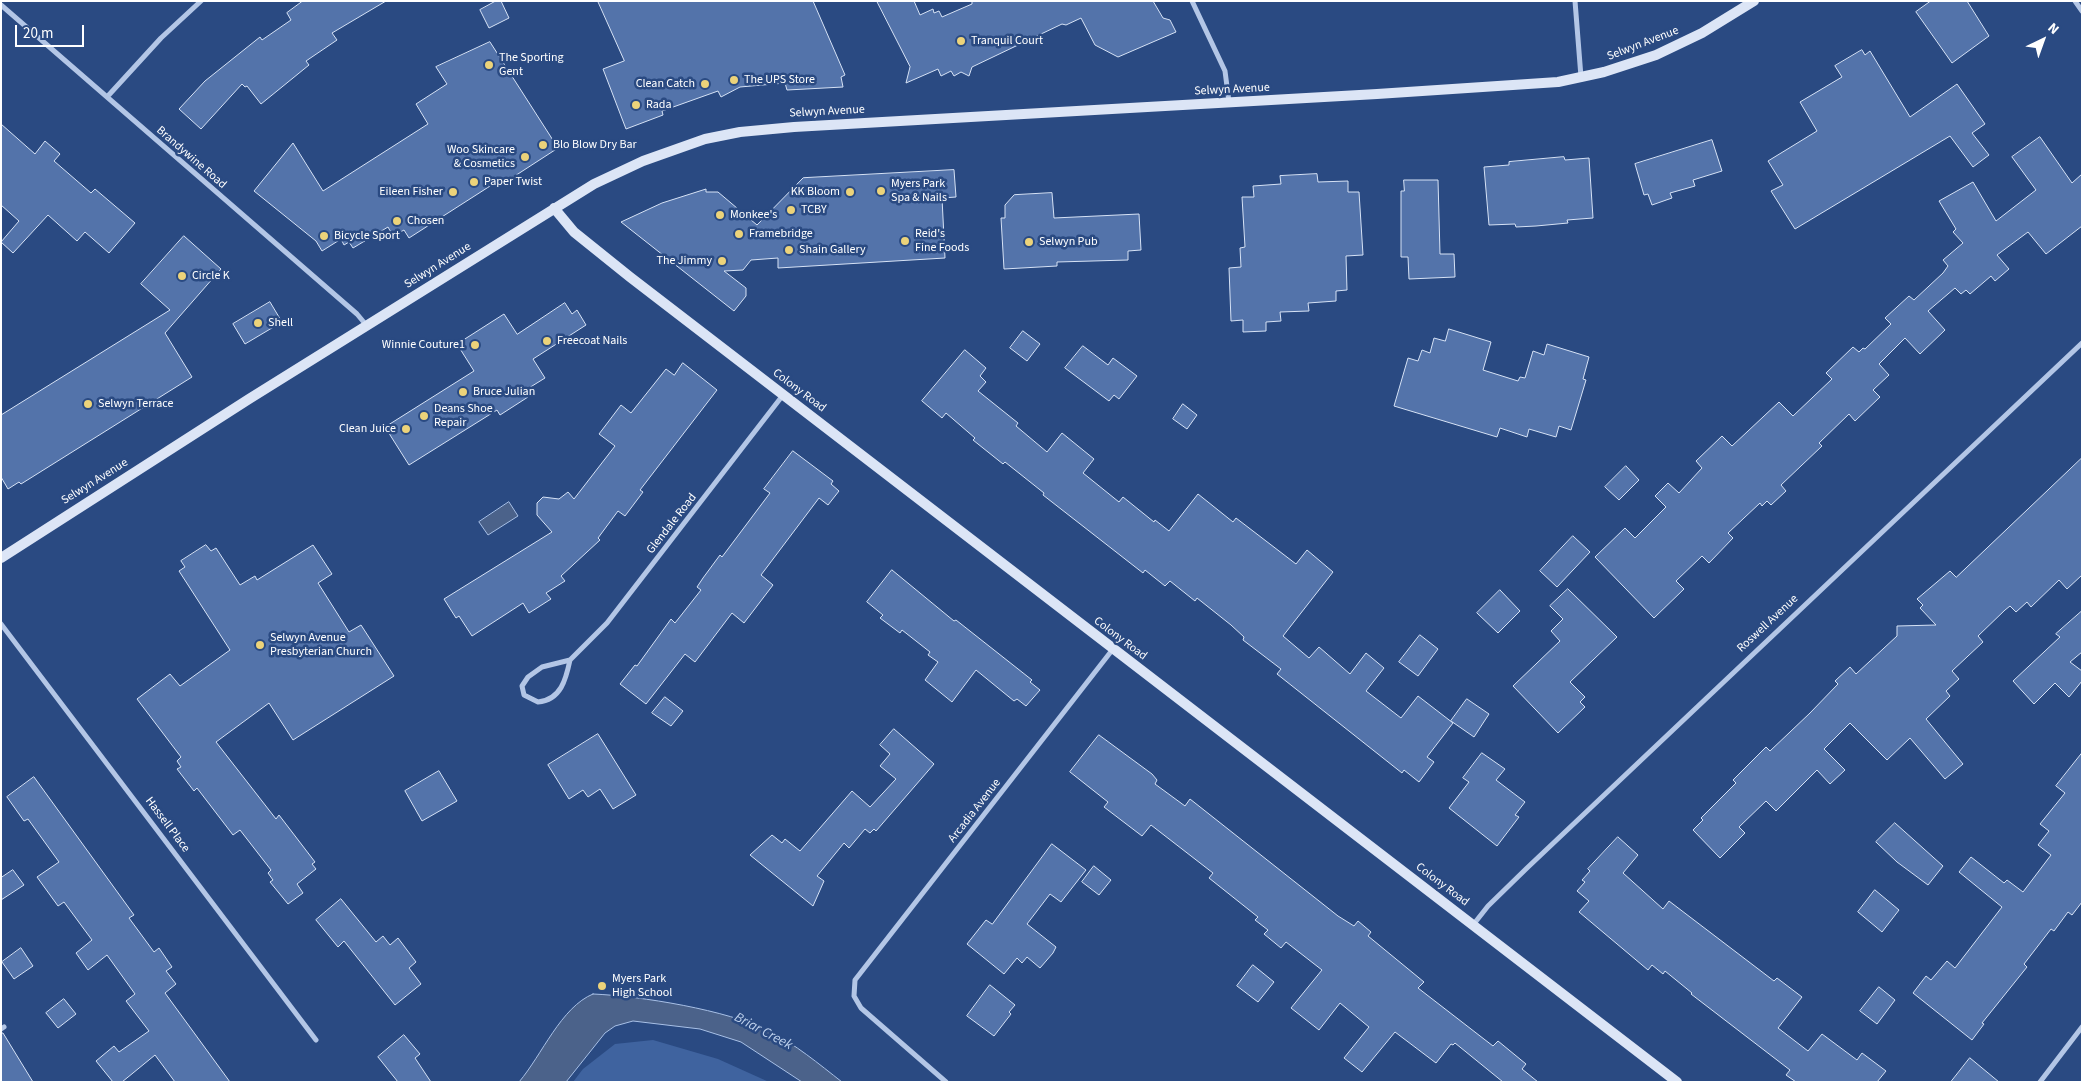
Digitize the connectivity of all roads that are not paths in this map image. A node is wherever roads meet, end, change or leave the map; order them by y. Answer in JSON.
{"nodes":[{"id":1,"x":201,"y":1,"type":"edge"},
{"id":2,"x":1192,"y":1,"type":"edge"},
{"id":3,"x":1575,"y":1,"type":"edge"},
{"id":4,"x":1754,"y":1,"type":"edge"},
{"id":5,"x":2075,"y":1,"type":"edge"},
{"id":6,"x":1,"y":5,"type":"edge"},
{"id":7,"x":2082,"y":11,"type":"edge"},
{"id":8,"x":1581,"y":77,"type":"junction"},
{"id":9,"x":107,"y":97,"type":"junction"},
{"id":10,"x":1229,"y":103,"type":"junction"},
{"id":11,"x":554,"y":208,"type":"junction"},
{"id":12,"x":367,"y":326,"type":"junction"},
{"id":13,"x":2082,"y":343,"type":"edge"},
{"id":14,"x":783,"y":395,"type":"junction"},
{"id":15,"x":1,"y":558,"type":"edge"},
{"id":16,"x":1,"y":624,"type":"edge"},
{"id":17,"x":1113,"y":649,"type":"junction"},
{"id":18,"x":570,"y":660,"type":"junction"},
{"id":19,"x":1473,"y":925,"type":"junction"},
{"id":20,"x":2082,"y":1028,"type":"edge"},
{"id":21,"x":316,"y":1040,"type":"dead end"},
{"id":22,"x":946,"y":1082,"type":"edge"},
{"id":23,"x":1677,"y":1082,"type":"edge"},
{"id":24,"x":2040,"y":1082,"type":"edge"}],
"edges":[{"from":1,"to":9,"type":"street"},
{"from":2,"to":10,"type":"street"},
{"from":3,"to":8,"type":"street"},
{"from":4,"to":8,"type":"street","name":"Selwyn Avenue"},
{"from":5,"to":7,"type":"street"},
{"from":6,"to":9,"type":"street","name":"Brandywine Road"},
{"from":8,"to":10,"type":"street","name":"Selwyn Avenue"},
{"from":9,"to":12,"type":"street","name":"Brandywine Road"},
{"from":10,"to":11,"type":"street","name":"Selwyn Avenue"},
{"from":11,"to":12,"type":"street","name":"Selwyn Avenue"},
{"from":11,"to":14,"type":"street","name":"Colony Road"},
{"from":12,"to":15,"type":"street","name":"Selwyn Avenue"},
{"from":13,"to":19,"type":"street","name":"Roswell Avenue"},
{"from":14,"to":17,"type":"street","name":"Colony Road"},
{"from":14,"to":18,"type":"street","name":"Glendale Road"},
{"from":16,"to":21,"type":"street","name":"Hassell Place"},
{"from":17,"to":19,"type":"street","name":"Colony Road"},
{"from":17,"to":22,"type":"street","name":"Arcadia Avenue"},
{"from":18,"to":18,"type":"street","name":"Glendale Road"},
{"from":19,"to":23,"type":"street","name":"Colony Road"},
{"from":20,"to":24,"type":"street"}]}
